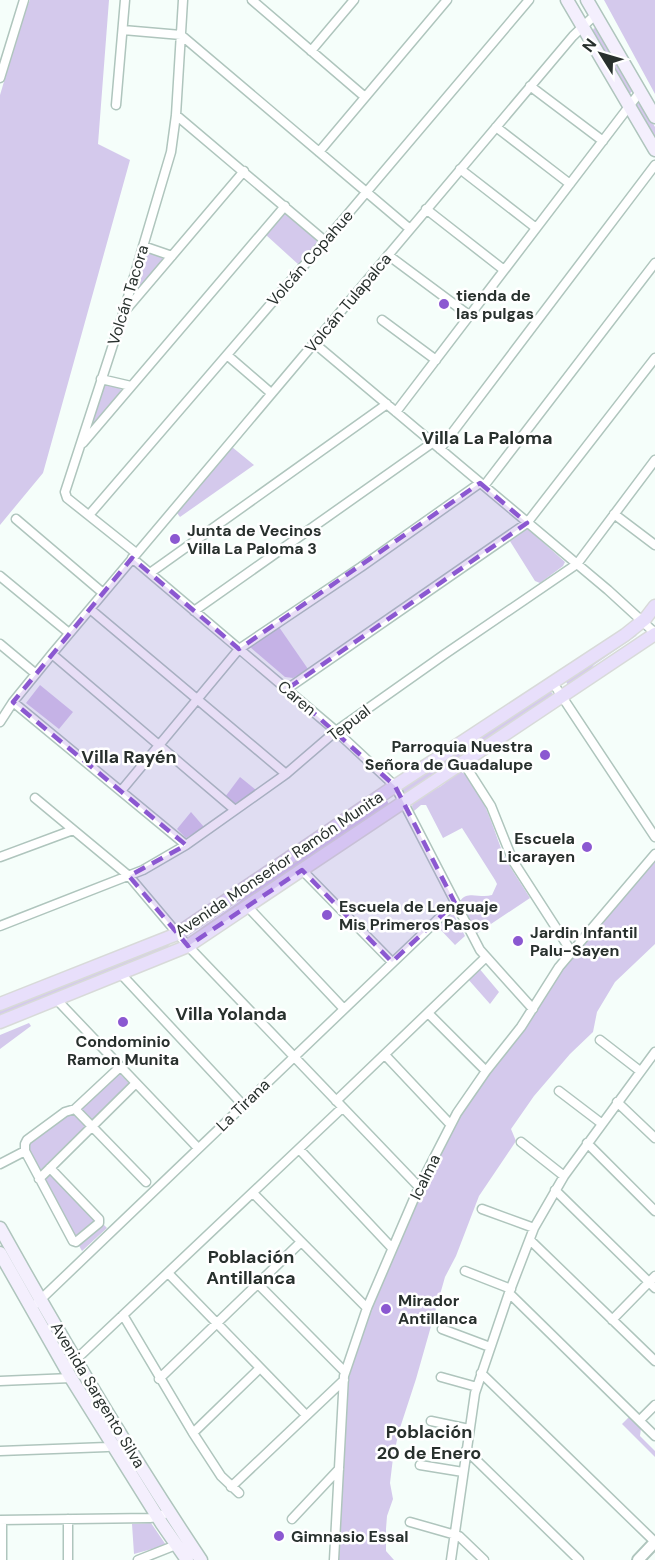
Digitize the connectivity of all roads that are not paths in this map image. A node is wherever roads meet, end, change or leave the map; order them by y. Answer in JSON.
{"nodes":[{"id":1,"x":125,"y":0,"type":"edge"},
{"id":2,"x":183,"y":0,"type":"edge"},
{"id":3,"x":354,"y":0,"type":"edge"},
{"id":4,"x":447,"y":0,"type":"edge"},
{"id":5,"x":529,"y":0,"type":"edge"},
{"id":6,"x":567,"y":0,"type":"edge"},
{"id":7,"x":587,"y":0,"type":"edge"},
{"id":8,"x":20,"y":1,"type":"edge"},
{"id":9,"x":256,"y":1,"type":"edge"},
{"id":10,"x":595,"y":15,"type":"junction"},
{"id":11,"x":582,"y":26,"type":"junction"},
{"id":12,"x":123,"y":30,"type":"junction"},
{"id":13,"x":181,"y":35,"type":"junction"},
{"id":14,"x":311,"y":51,"type":"junction"},
{"id":15,"x":0,"y":78,"type":"edge"},
{"id":16,"x":530,"y":86,"type":"junction"},
{"id":17,"x":640,"y":92,"type":"junction"},
{"id":18,"x":365,"y":97,"type":"junction"},
{"id":19,"x":116,"y":105,"type":"dead end"},
{"id":20,"x":629,"y":106,"type":"junction"},
{"id":21,"x":176,"y":115,"type":"junction"},
{"id":22,"x":655,"y":117,"type":"edge"},
{"id":23,"x":496,"y":127,"type":"junction"},
{"id":24,"x":603,"y":141,"type":"junction"},
{"id":25,"x":655,"y":150,"type":"edge"},
{"id":26,"x":319,"y":152,"type":"junction"},
{"id":27,"x":655,"y":165,"type":"edge"},
{"id":28,"x":460,"y":169,"type":"junction"},
{"id":29,"x":244,"y":171,"type":"junction"},
{"id":30,"x":570,"y":184,"type":"junction"},
{"id":31,"x":366,"y":192,"type":"junction"},
{"id":32,"x":285,"y":206,"type":"junction"},
{"id":33,"x":426,"y":209,"type":"junction"},
{"id":34,"x":537,"y":228,"type":"junction"},
{"id":35,"x":410,"y":229,"type":"junction"},
{"id":36,"x":325,"y":241,"type":"junction"},
{"id":37,"x":143,"y":246,"type":"junction"},
{"id":38,"x":388,"y":255,"type":"junction"},
{"id":39,"x":172,"y":256,"type":"junction"},
{"id":40,"x":655,"y":263,"type":"edge"},
{"id":41,"x":504,"y":270,"type":"junction"},
{"id":42,"x":123,"y":314,"type":"junction"},
{"id":43,"x":470,"y":316,"type":"junction"},
{"id":44,"x":382,"y":320,"type":"dead end"},
{"id":45,"x":314,"y":343,"type":"junction"},
{"id":46,"x":227,"y":355,"type":"junction"},
{"id":47,"x":655,"y":358,"type":"edge"},
{"id":48,"x":436,"y":360,"type":"junction"},
{"id":49,"x":101,"y":379,"type":"junction"},
{"id":50,"x":131,"y":386,"type":"junction"},
{"id":51,"x":271,"y":393,"type":"junction"},
{"id":52,"x":387,"y":404,"type":"junction"},
{"id":53,"x":396,"y":412,"type":"junction"},
{"id":54,"x":432,"y":443,"type":"junction"},
{"id":55,"x":81,"y":445,"type":"junction"},
{"id":56,"x":440,"y":449,"type":"junction"},
{"id":57,"x":655,"y":460,"type":"edge"},
{"id":58,"x":482,"y":484,"type":"junction"},
{"id":59,"x":90,"y":514,"type":"junction"},
{"id":60,"x":614,"y":514,"type":"junction"},
{"id":61,"x":16,"y":519,"type":"dead end"},
{"id":62,"x":526,"y":523,"type":"junction"},
{"id":63,"x":655,"y":545,"type":"edge"},
{"id":64,"x":134,"y":556,"type":"junction"},
{"id":65,"x":577,"y":564,"type":"junction"},
{"id":66,"x":150,"y":573,"type":"junction"},
{"id":67,"x":0,"y":576,"type":"edge"},
{"id":68,"x":103,"y":593,"type":"junction"},
{"id":69,"x":655,"y":606,"type":"edge"},
{"id":70,"x":90,"y":609,"type":"junction"},
{"id":71,"x":194,"y":611,"type":"junction"},
{"id":72,"x":642,"y":621,"type":"junction"},
{"id":73,"x":69,"y":633,"type":"junction"},
{"id":74,"x":655,"y":634,"type":"edge"},
{"id":75,"x":0,"y":644,"type":"edge"},
{"id":76,"x":239,"y":649,"type":"junction"},
{"id":77,"x":52,"y":654,"type":"junction"},
{"id":78,"x":36,"y":674,"type":"junction"},
{"id":79,"x":553,"y":683,"type":"junction"},
{"id":80,"x":287,"y":689,"type":"junction"},
{"id":81,"x":561,"y":696,"type":"junction"},
{"id":82,"x":197,"y":699,"type":"junction"},
{"id":83,"x":13,"y":702,"type":"junction"},
{"id":84,"x":0,"y":722,"type":"edge"},
{"id":85,"x":336,"y":731,"type":"junction"},
{"id":86,"x":159,"y":745,"type":"junction"},
{"id":87,"x":463,"y":762,"type":"junction"},
{"id":88,"x":286,"y":774,"type":"junction"},
{"id":89,"x":395,"y":786,"type":"junction"},
{"id":90,"x":121,"y":791,"type":"junction"},
{"id":91,"x":35,"y":798,"type":"dead end"},
{"id":92,"x":403,"y":801,"type":"junction"},
{"id":93,"x":235,"y":810,"type":"junction"},
{"id":94,"x":73,"y":830,"type":"junction"},
{"id":95,"x":655,"y":837,"type":"edge"},
{"id":96,"x":186,"y":845,"type":"junction"},
{"id":97,"x":655,"y":854,"type":"edge"},
{"id":98,"x":0,"y":857,"type":"edge"},
{"id":99,"x":302,"y":870,"type":"junction"},
{"id":100,"x":129,"y":876,"type":"junction"},
{"id":101,"x":455,"y":903,"type":"junction"},
{"id":102,"x":247,"y":906,"type":"junction"},
{"id":103,"x":0,"y":926,"type":"edge"},
{"id":104,"x":177,"y":934,"type":"junction"},
{"id":105,"x":188,"y":946,"type":"junction"},
{"id":106,"x":571,"y":951,"type":"junction"},
{"id":107,"x":485,"y":958,"type":"junction"},
{"id":108,"x":392,"y":962,"type":"junction"},
{"id":109,"x":121,"y":974,"type":"junction"},
{"id":110,"x":57,"y":1000,"type":"junction"},
{"id":111,"x":0,"y":1004,"type":"edge"},
{"id":112,"x":344,"y":1009,"type":"junction"},
{"id":113,"x":532,"y":1009,"type":"junction"},
{"id":114,"x":428,"y":1013,"type":"junction"},
{"id":115,"x":0,"y":1022,"type":"edge"},
{"id":116,"x":600,"y":1040,"type":"dead end"},
{"id":117,"x":655,"y":1052,"type":"edge"},
{"id":118,"x":385,"y":1055,"type":"junction"},
{"id":119,"x":293,"y":1057,"type":"junction"},
{"id":120,"x":652,"y":1063,"type":"edge"},
{"id":121,"x":120,"y":1067,"type":"junction"},
{"id":122,"x":486,"y":1071,"type":"junction"},
{"id":123,"x":640,"y":1071,"type":"junction"},
{"id":124,"x":136,"y":1083,"type":"junction"},
{"id":125,"x":559,"y":1091,"type":"dead end"},
{"id":126,"x":617,"y":1102,"type":"junction"},
{"id":127,"x":243,"y":1105,"type":"junction"},
{"id":128,"x":339,"y":1105,"type":"junction"},
{"id":129,"x":75,"y":1109,"type":"junction"},
{"id":130,"x":601,"y":1123,"type":"junction"},
{"id":131,"x":450,"y":1124,"type":"junction"},
{"id":132,"x":92,"y":1126,"type":"junction"},
{"id":133,"x":655,"y":1138,"type":"edge"},
{"id":134,"x":521,"y":1142,"type":"dead end"},
{"id":135,"x":587,"y":1143,"type":"junction"},
{"id":136,"x":198,"y":1148,"type":"junction"},
{"id":137,"x":299,"y":1149,"type":"junction"},
{"id":138,"x":26,"y":1151,"type":"junction"},
{"id":139,"x":0,"y":1164,"type":"edge"},
{"id":140,"x":50,"y":1168,"type":"junction"},
{"id":141,"x":564,"y":1176,"type":"junction"},
{"id":142,"x":39,"y":1179,"type":"junction"},
{"id":143,"x":146,"y":1182,"type":"dead end"},
{"id":144,"x":419,"y":1187,"type":"junction"},
{"id":145,"x":555,"y":1190,"type":"junction"},
{"id":146,"x":253,"y":1193,"type":"junction"},
{"id":147,"x":482,"y":1209,"type":"dead end"},
{"id":148,"x":655,"y":1211,"type":"edge"},
{"id":149,"x":0,"y":1228,"type":"edge"},
{"id":150,"x":534,"y":1228,"type":"junction"},
{"id":151,"x":530,"y":1240,"type":"junction"},
{"id":152,"x":301,"y":1242,"type":"junction"},
{"id":153,"x":392,"y":1248,"type":"junction"},
{"id":154,"x":0,"y":1253,"type":"edge"},
{"id":155,"x":465,"y":1271,"type":"dead end"},
{"id":156,"x":168,"y":1273,"type":"junction"},
{"id":157,"x":653,"y":1282,"type":"edge"},
{"id":158,"x":258,"y":1284,"type":"junction"},
{"id":159,"x":510,"y":1291,"type":"junction"},
{"id":160,"x":36,"y":1304,"type":"junction"},
{"id":161,"x":367,"y":1308,"type":"junction"},
{"id":162,"x":123,"y":1315,"type":"junction"},
{"id":163,"x":612,"y":1320,"type":"junction"},
{"id":164,"x":216,"y":1323,"type":"junction"},
{"id":165,"x":442,"y":1329,"type":"dead end"},
{"id":166,"x":490,"y":1347,"type":"junction"},
{"id":167,"x":655,"y":1361,"type":"edge"},
{"id":168,"x":260,"y":1368,"type":"junction"},
{"id":169,"x":71,"y":1369,"type":"junction"},
{"id":170,"x":481,"y":1373,"type":"junction"},
{"id":171,"x":344,"y":1376,"type":"junction"},
{"id":172,"x":441,"y":1377,"type":"dead end"},
{"id":173,"x":159,"y":1379,"type":"junction"},
{"id":174,"x":0,"y":1381,"type":"edge"},
{"id":175,"x":477,"y":1388,"type":"junction"},
{"id":176,"x":655,"y":1405,"type":"edge"},
{"id":177,"x":306,"y":1415,"type":"junction"},
{"id":178,"x":640,"y":1420,"type":"junction"},
{"id":179,"x":431,"y":1421,"type":"dead end"},
{"id":180,"x":469,"y":1429,"type":"junction"},
{"id":181,"x":193,"y":1433,"type":"junction"},
{"id":182,"x":655,"y":1436,"type":"edge"},
{"id":183,"x":126,"y":1441,"type":"junction"},
{"id":184,"x":113,"y":1446,"type":"junction"},
{"id":185,"x":466,"y":1450,"type":"junction"},
{"id":186,"x":0,"y":1451,"type":"edge"},
{"id":187,"x":420,"y":1465,"type":"dead end"},
{"id":188,"x":339,"y":1469,"type":"junction"},
{"id":189,"x":463,"y":1472,"type":"junction"},
{"id":190,"x":231,"y":1487,"type":"junction"},
{"id":191,"x":239,"y":1493,"type":"dead end"},
{"id":192,"x":163,"y":1514,"type":"junction"},
{"id":193,"x":292,"y":1518,"type":"dead end"},
{"id":194,"x":68,"y":1519,"type":"junction"},
{"id":195,"x":1,"y":1520,"type":"edge"},
{"id":196,"x":410,"y":1522,"type":"dead end"},
{"id":197,"x":456,"y":1535,"type":"junction"},
{"id":198,"x":655,"y":1542,"type":"edge"},
{"id":199,"x":176,"y":1545,"type":"junction"},
{"id":200,"x":2,"y":1560,"type":"edge"},
{"id":201,"x":69,"y":1560,"type":"edge"},
{"id":202,"x":138,"y":1560,"type":"edge"},
{"id":203,"x":187,"y":1560,"type":"edge"},
{"id":204,"x":201,"y":1560,"type":"edge"},
{"id":205,"x":334,"y":1560,"type":"edge"},
{"id":206,"x":451,"y":1560,"type":"edge"},
{"id":207,"x":484,"y":1560,"type":"edge"},
{"id":208,"x":579,"y":1560,"type":"edge"},
{"id":209,"x":638,"y":1560,"type":"edge"}],
"edges":[{"from":1,"to":12,"type":"street"},
{"from":2,"to":13,"type":"street","name":"Volcán Tacora"},
{"from":3,"to":14,"type":"street"},
{"from":4,"to":18,"type":"street"},
{"from":5,"to":31,"type":"street","name":"Volcán Copahue"},
{"from":6,"to":11,"type":"main road"},
{"from":7,"to":10,"type":"main road"},
{"from":8,"to":15,"type":"street"},
{"from":9,"to":14,"type":"street"},
{"from":10,"to":11,"type":"street","name":"Volcán Tulapalca"},
{"from":10,"to":17,"type":"main road"},
{"from":11,"to":16,"type":"street","name":"Volcán Tulapalca"},
{"from":11,"to":20,"type":"main road"},
{"from":12,"to":13,"type":"street"},
{"from":12,"to":19,"type":"street"},
{"from":13,"to":21,"type":"street","name":"Volcán Tacora"},
{"from":13,"to":26,"type":"street"},
{"from":14,"to":18,"type":"street"},
{"from":16,"to":23,"type":"street","name":"Volcán Tulapalca"},
{"from":16,"to":24,"type":"street"},
{"from":17,"to":20,"type":"street"},
{"from":17,"to":22,"type":"main road"},
{"from":18,"to":26,"type":"street"},
{"from":20,"to":24,"type":"street"},
{"from":20,"to":25,"type":"main road"},
{"from":21,"to":29,"type":"street"},
{"from":21,"to":37,"type":"street","name":"Volcán Tacora"},
{"from":23,"to":28,"type":"street","name":"Volcán Tulapalca"},
{"from":23,"to":30,"type":"street"},
{"from":24,"to":30,"type":"street"},
{"from":26,"to":31,"type":"street"},
{"from":27,"to":56,"type":"street"},
{"from":28,"to":33,"type":"street","name":"Volcán Tulapalca"},
{"from":28,"to":34,"type":"street"},
{"from":29,"to":32,"type":"street"},
{"from":29,"to":39,"type":"street"},
{"from":30,"to":34,"type":"street"},
{"from":31,"to":35,"type":"street"},
{"from":31,"to":36,"type":"street","name":"Volcán Copahue"},
{"from":32,"to":36,"type":"street"},
{"from":32,"to":50,"type":"street"},
{"from":33,"to":35,"type":"street","name":"Volcán Tulapalca"},
{"from":33,"to":41,"type":"street"},
{"from":34,"to":41,"type":"street"},
{"from":35,"to":38,"type":"street","name":"Volcán Tulapalca"},
{"from":36,"to":46,"type":"street","name":"Volcán Copahue"},
{"from":37,"to":39,"type":"street"},
{"from":37,"to":42,"type":"street","name":"Volcán Tacora"},
{"from":38,"to":43,"type":"street"},
{"from":38,"to":45,"type":"street","name":"Volcán Tulapalca"},
{"from":39,"to":42,"type":"street"},
{"from":40,"to":58,"type":"street"},
{"from":41,"to":43,"type":"street"},
{"from":42,"to":49,"type":"street","name":"Volcán Tacora"},
{"from":43,"to":48,"type":"street"},
{"from":44,"to":48,"type":"street"},
{"from":45,"to":51,"type":"street","name":"Volcán Tulapalca"},
{"from":45,"to":52,"type":"street"},
{"from":46,"to":51,"type":"street"},
{"from":46,"to":59,"type":"street","name":"Volcán Copahue"},
{"from":47,"to":62,"type":"street"},
{"from":48,"to":53,"type":"street"},
{"from":49,"to":50,"type":"street"},
{"from":49,"to":55,"type":"street","name":"Volcán Tacora"},
{"from":50,"to":55,"type":"street"},
{"from":51,"to":64,"type":"street","name":"Volcán Tulapalca"},
{"from":52,"to":53,"type":"street"},
{"from":52,"to":66,"type":"street"},
{"from":53,"to":54,"type":"street"},
{"from":54,"to":56,"type":"street"},
{"from":54,"to":71,"type":"street"},
{"from":55,"to":59,"type":"street","name":"Volcán Tacora"},
{"from":56,"to":58,"type":"street"},
{"from":57,"to":60,"type":"street","name":"Tepual"},
{"from":58,"to":62,"type":"street"},
{"from":58,"to":76,"type":"street"},
{"from":59,"to":64,"type":"street","name":"Volcán Tacora"},
{"from":60,"to":63,"type":"street"},
{"from":60,"to":65,"type":"street","name":"Tepual"},
{"from":61,"to":68,"type":"street"},
{"from":62,"to":65,"type":"street"},
{"from":62,"to":80,"type":"street"},
{"from":64,"to":66,"type":"street","name":"Caren"},
{"from":64,"to":68,"type":"street","name":"Volcán Tulapalca"},
{"from":65,"to":72,"type":"street"},
{"from":65,"to":85,"type":"street","name":"Tepual"},
{"from":66,"to":71,"type":"street","name":"Caren"},
{"from":67,"to":73,"type":"street"},
{"from":68,"to":70,"type":"street","name":"Volcán Tulapalca"},
{"from":69,"to":72,"type":"main road","name":"Avenida Monseñor Ramón Munita"},
{"from":70,"to":73,"type":"street","name":"Volcán Tulapalca"},
{"from":70,"to":82,"type":"street"},
{"from":71,"to":76,"type":"street","name":"Caren"},
{"from":72,"to":74,"type":"street"},
{"from":72,"to":79,"type":"main road","name":"Avenida Monseñor Ramón Munita"},
{"from":73,"to":77,"type":"street","name":"Volcán Tulapalca"},
{"from":74,"to":81,"type":"main road","name":"Avenida Monseñor Ramón Munita"},
{"from":75,"to":78,"type":"street"},
{"from":76,"to":80,"type":"street","name":"Caren"},
{"from":76,"to":82,"type":"street"},
{"from":77,"to":78,"type":"street","name":"Volcán Tulapalca"},
{"from":77,"to":86,"type":"street"},
{"from":78,"to":83,"type":"street","name":"Volcán Tulapalca"},
{"from":79,"to":81,"type":"street"},
{"from":79,"to":89,"type":"main road","name":"Avenida Monseñor Ramón Munita"},
{"from":80,"to":85,"type":"street","name":"Caren"},
{"from":81,"to":87,"type":"main road","name":"Avenida Monseñor Ramón Munita"},
{"from":81,"to":95,"type":"street"},
{"from":82,"to":86,"type":"street"},
{"from":82,"to":88,"type":"street"},
{"from":83,"to":84,"type":"street","name":"Volcán Tulapalca"},
{"from":83,"to":90,"type":"street"},
{"from":85,"to":88,"type":"street","name":"Tepual"},
{"from":85,"to":89,"type":"street","name":"Caren"},
{"from":86,"to":90,"type":"street"},
{"from":86,"to":93,"type":"street"},
{"from":87,"to":92,"type":"main road","name":"Avenida Monseñor Ramón Munita"},
{"from":87,"to":106,"type":"street"},
{"from":88,"to":93,"type":"street","name":"Tepual"},
{"from":89,"to":92,"type":"street","name":"Caren"},
{"from":89,"to":104,"type":"main road","name":"Avenida Monseñor Ramón Munita"},
{"from":90,"to":96,"type":"street"},
{"from":91,"to":94,"type":"street"},
{"from":92,"to":99,"type":"main road","name":"Avenida Monseñor Ramón Munita"},
{"from":92,"to":101,"type":"street","name":"Caren"},
{"from":93,"to":96,"type":"street","name":"Tepual"},
{"from":94,"to":98,"type":"street"},
{"from":94,"to":100,"type":"street"},
{"from":96,"to":100,"type":"street","name":"Tepual"},
{"from":97,"to":106,"type":"street","name":"Icalma"},
{"from":99,"to":102,"type":"main road","name":"Avenida Monseñor Ramón Munita"},
{"from":99,"to":108,"type":"street"},
{"from":100,"to":103,"type":"street","name":"Tepual"},
{"from":100,"to":104,"type":"street"},
{"from":101,"to":107,"type":"street","name":"Caren"},
{"from":101,"to":108,"type":"street","name":"La Tirana"},
{"from":102,"to":105,"type":"main road","name":"Avenida Monseñor Ramón Munita"},
{"from":102,"to":112,"type":"street"},
{"from":104,"to":105,"type":"street"},
{"from":104,"to":111,"type":"main road","name":"Avenida Monseñor Ramón Munita"},
{"from":105,"to":109,"type":"main road","name":"Avenida Monseñor Ramón Munita"},
{"from":105,"to":119,"type":"street"},
{"from":106,"to":113,"type":"street","name":"Icalma"},
{"from":107,"to":113,"type":"street","name":"Caren"},
{"from":107,"to":114,"type":"street"},
{"from":108,"to":112,"type":"street","name":"La Tirana"},
{"from":109,"to":110,"type":"main road","name":"Avenida Monseñor Ramón Munita"},
{"from":109,"to":127,"type":"street"},
{"from":110,"to":115,"type":"main road","name":"Avenida Monseñor Ramón Munita"},
{"from":110,"to":121,"type":"street"},
{"from":112,"to":119,"type":"street","name":"La Tirana"},
{"from":113,"to":122,"type":"street","name":"Icalma"},
{"from":114,"to":118,"type":"street"},
{"from":114,"to":122,"type":"street"},
{"from":116,"to":123,"type":"street"},
{"from":117,"to":120,"type":"street"},
{"from":118,"to":128,"type":"street"},
{"from":118,"to":131,"type":"street"},
{"from":119,"to":127,"type":"street","name":"La Tirana"},
{"from":119,"to":128,"type":"street"},
{"from":120,"to":123,"type":"street"},
{"from":121,"to":124,"type":"street"},
{"from":121,"to":129,"type":"street"},
{"from":122,"to":131,"type":"street","name":"Icalma"},
{"from":123,"to":126,"type":"street"},
{"from":124,"to":132,"type":"street"},
{"from":124,"to":136,"type":"street"},
{"from":125,"to":130,"type":"street"},
{"from":126,"to":130,"type":"street"},
{"from":126,"to":133,"type":"street"},
{"from":127,"to":136,"type":"street","name":"La Tirana"},
{"from":128,"to":137,"type":"street"},
{"from":128,"to":144,"type":"street"},
{"from":129,"to":132,"type":"street"},
{"from":129,"to":138,"type":"street"},
{"from":130,"to":135,"type":"street"},
{"from":131,"to":144,"type":"street","name":"Icalma"},
{"from":132,"to":140,"type":"street"},
{"from":132,"to":143,"type":"street"},
{"from":134,"to":141,"type":"street"},
{"from":135,"to":141,"type":"street"},
{"from":135,"to":148,"type":"street"},
{"from":136,"to":160,"type":"street","name":"La Tirana"},
{"from":137,"to":146,"type":"street"},
{"from":137,"to":153,"type":"street"},
{"from":138,"to":139,"type":"street"},
{"from":138,"to":142,"type":"street"},
{"from":140,"to":142,"type":"street"},
{"from":140,"to":142,"type":"street"},
{"from":141,"to":145,"type":"street"},
{"from":144,"to":153,"type":"street","name":"Icalma"},
{"from":145,"to":150,"type":"street"},
{"from":145,"to":157,"type":"street"},
{"from":146,"to":152,"type":"street"},
{"from":146,"to":156,"type":"street"},
{"from":147,"to":150,"type":"street"},
{"from":149,"to":160,"type":"main road","name":"Avenida Sargento Silva"},
{"from":150,"to":151,"type":"street"},
{"from":151,"to":159,"type":"street"},
{"from":151,"to":163,"type":"street"},
{"from":152,"to":158,"type":"street"},
{"from":152,"to":161,"type":"street"},
{"from":153,"to":161,"type":"street","name":"Icalma"},
{"from":154,"to":160,"type":"main road","name":"Avenida Sargento Silva"},
{"from":155,"to":159,"type":"street"},
{"from":156,"to":162,"type":"street"},
{"from":156,"to":164,"type":"street"},
{"from":157,"to":163,"type":"street"},
{"from":158,"to":164,"type":"street"},
{"from":158,"to":171,"type":"street"},
{"from":159,"to":166,"type":"street"},
{"from":159,"to":178,"type":"street"},
{"from":160,"to":169,"type":"main road","name":"Avenida Sargento Silva"},
{"from":161,"to":171,"type":"street","name":"Icalma"},
{"from":162,"to":169,"type":"street"},
{"from":162,"to":173,"type":"street"},
{"from":163,"to":167,"type":"street"},
{"from":164,"to":168,"type":"street"},
{"from":164,"to":173,"type":"street"},
{"from":165,"to":166,"type":"street"},
{"from":166,"to":170,"type":"street"},
{"from":168,"to":177,"type":"street"},
{"from":168,"to":181,"type":"street"},
{"from":169,"to":174,"type":"street"},
{"from":169,"to":183,"type":"main road","name":"Avenida Sargento Silva"},
{"from":169,"to":184,"type":"main road","name":"Avenida Sargento Silva"},
{"from":170,"to":175,"type":"street"},
{"from":170,"to":198,"type":"street"},
{"from":171,"to":177,"type":"street"},
{"from":171,"to":188,"type":"street","name":"Icalma"},
{"from":172,"to":175,"type":"street"},
{"from":173,"to":181,"type":"street"},
{"from":175,"to":180,"type":"street"},
{"from":176,"to":178,"type":"street"},
{"from":177,"to":190,"type":"street"},
{"from":178,"to":182,"type":"street"},
{"from":179,"to":180,"type":"street"},
{"from":180,"to":185,"type":"street"},
{"from":181,"to":190,"type":"street"},
{"from":183,"to":184,"type":"street"},
{"from":183,"to":192,"type":"main road","name":"Avenida Sargento Silva"},
{"from":184,"to":186,"type":"street"},
{"from":184,"to":192,"type":"main road","name":"Avenida Sargento Silva"},
{"from":185,"to":189,"type":"street"},
{"from":185,"to":208,"type":"street"},
{"from":187,"to":189,"type":"street"},
{"from":188,"to":193,"type":"street"},
{"from":188,"to":205,"type":"street","name":"Icalma"},
{"from":189,"to":197,"type":"street"},
{"from":190,"to":191,"type":"street"},
{"from":192,"to":194,"type":"street"},
{"from":192,"to":199,"type":"main road","name":"Avenida Sargento Silva"},
{"from":192,"to":204,"type":"main road","name":"Avenida Sargento Silva"},
{"from":194,"to":195,"type":"street"},
{"from":194,"to":201,"type":"street"},
{"from":195,"to":200,"type":"street"},
{"from":196,"to":197,"type":"street"},
{"from":197,"to":206,"type":"street"},
{"from":197,"to":207,"type":"street"},
{"from":198,"to":209,"type":"street"},
{"from":199,"to":202,"type":"street"},
{"from":199,"to":203,"type":"main road","name":"Avenida Sargento Silva"}]}
